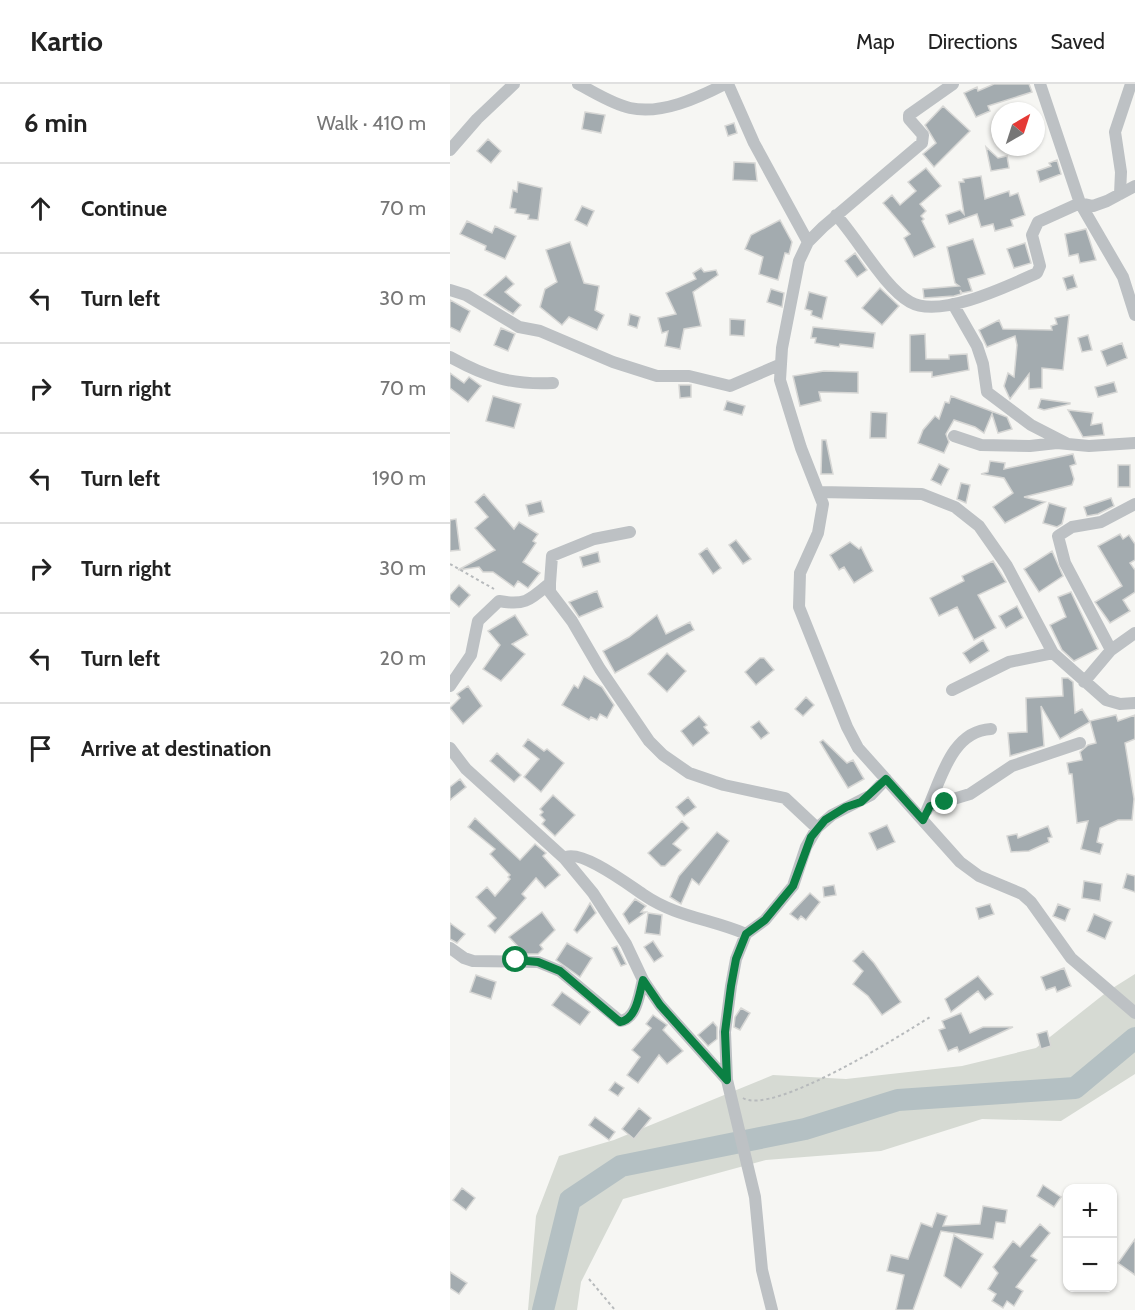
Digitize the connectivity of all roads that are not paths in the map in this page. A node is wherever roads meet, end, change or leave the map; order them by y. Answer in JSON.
{"nodes":[{"id":1,"x":514,"y":84,"type":"edge"},
{"id":2,"x":578,"y":84,"type":"edge"},
{"id":3,"x":726,"y":84,"type":"edge"},
{"id":4,"x":953,"y":84,"type":"edge"},
{"id":5,"x":1040,"y":84,"type":"edge"},
{"id":6,"x":1131,"y":84,"type":"edge"},
{"id":7,"x":450,"y":150,"type":"edge"},
{"id":8,"x":1135,"y":186,"type":"edge"},
{"id":9,"x":1120,"y":194,"type":"junction"},
{"id":10,"x":1080,"y":203,"type":"junction"},
{"id":11,"x":836,"y":215,"type":"junction"},
{"id":12,"x":808,"y":242,"type":"junction"},
{"id":13,"x":450,"y":290,"type":"edge"},
{"id":14,"x":953,"y":304,"type":"junction"},
{"id":15,"x":1135,"y":315,"type":"edge"},
{"id":16,"x":450,"y":357,"type":"edge"},
{"id":17,"x":779,"y":365,"type":"junction"},
{"id":18,"x":553,"y":383,"type":"dead end"},
{"id":19,"x":954,"y":436,"type":"dead end"},
{"id":20,"x":1135,"y":443,"type":"edge"},
{"id":21,"x":1068,"y":444,"type":"junction"},
{"id":22,"x":819,"y":492,"type":"junction"},
{"id":23,"x":1135,"y":504,"type":"edge"},
{"id":24,"x":630,"y":532,"type":"dead end"},
{"id":25,"x":550,"y":583,"type":"junction"},
{"id":26,"x":1135,"y":633,"type":"edge"},
{"id":27,"x":1111,"y":650,"type":"junction"},
{"id":28,"x":1053,"y":653,"type":"junction"},
{"id":29,"x":1084,"y":682,"type":"junction"},
{"id":30,"x":450,"y":686,"type":"edge"},
{"id":31,"x":952,"y":690,"type":"dead end"},
{"id":32,"x":1135,"y":703,"type":"edge"},
{"id":33,"x":991,"y":729,"type":"dead end"},
{"id":34,"x":1080,"y":743,"type":"dead end"},
{"id":35,"x":450,"y":748,"type":"edge"},
{"id":36,"x":886,"y":779,"type":"junction"},
{"id":37,"x":930,"y":806,"type":"junction"},
{"id":38,"x":923,"y":820,"type":"junction"},
{"id":39,"x":817,"y":828,"type":"junction"},
{"id":40,"x":564,"y":858,"type":"junction"},
{"id":41,"x":746,"y":934,"type":"junction"},
{"id":42,"x":450,"y":948,"type":"edge"},
{"id":43,"x":643,"y":980,"type":"junction"},
{"id":44,"x":1135,"y":1013,"type":"edge"},
{"id":45,"x":727,"y":1080,"type":"junction"},
{"id":46,"x":772,"y":1310,"type":"edge"}],
"edges":[{"from":1,"to":7,"type":"street"},
{"from":2,"to":3,"type":"street"},
{"from":3,"to":12,"type":"street"},
{"from":4,"to":11,"type":"street"},
{"from":5,"to":10,"type":"street"},
{"from":6,"to":9,"type":"street"},
{"from":8,"to":9,"type":"street"},
{"from":9,"to":10,"type":"street"},
{"from":10,"to":14,"type":"street"},
{"from":10,"to":15,"type":"street"},
{"from":11,"to":12,"type":"street"},
{"from":11,"to":14,"type":"street"},
{"from":12,"to":17,"type":"street"},
{"from":13,"to":17,"type":"street"},
{"from":14,"to":21,"type":"street"},
{"from":16,"to":18,"type":"street"},
{"from":17,"to":22,"type":"street"},
{"from":19,"to":21,"type":"street"},
{"from":20,"to":21,"type":"street"},
{"from":22,"to":28,"type":"street"},
{"from":22,"to":36,"type":"street"},
{"from":23,"to":27,"type":"street"},
{"from":24,"to":25,"type":"street"},
{"from":25,"to":30,"type":"street"},
{"from":25,"to":39,"type":"street"},
{"from":26,"to":27,"type":"street"},
{"from":27,"to":29,"type":"street"},
{"from":28,"to":29,"type":"street"},
{"from":28,"to":31,"type":"street"},
{"from":29,"to":32,"type":"street"},
{"from":33,"to":37,"type":"street"},
{"from":34,"to":37,"type":"street"},
{"from":35,"to":40,"type":"street"},
{"from":36,"to":38,"type":"street"},
{"from":36,"to":39,"type":"street"},
{"from":37,"to":38,"type":"street"},
{"from":38,"to":44,"type":"street"},
{"from":39,"to":41,"type":"street"},
{"from":40,"to":41,"type":"street"},
{"from":40,"to":43,"type":"street"},
{"from":41,"to":45,"type":"street"},
{"from":42,"to":43,"type":"street"},
{"from":43,"to":45,"type":"street"},
{"from":45,"to":46,"type":"street"}]}
